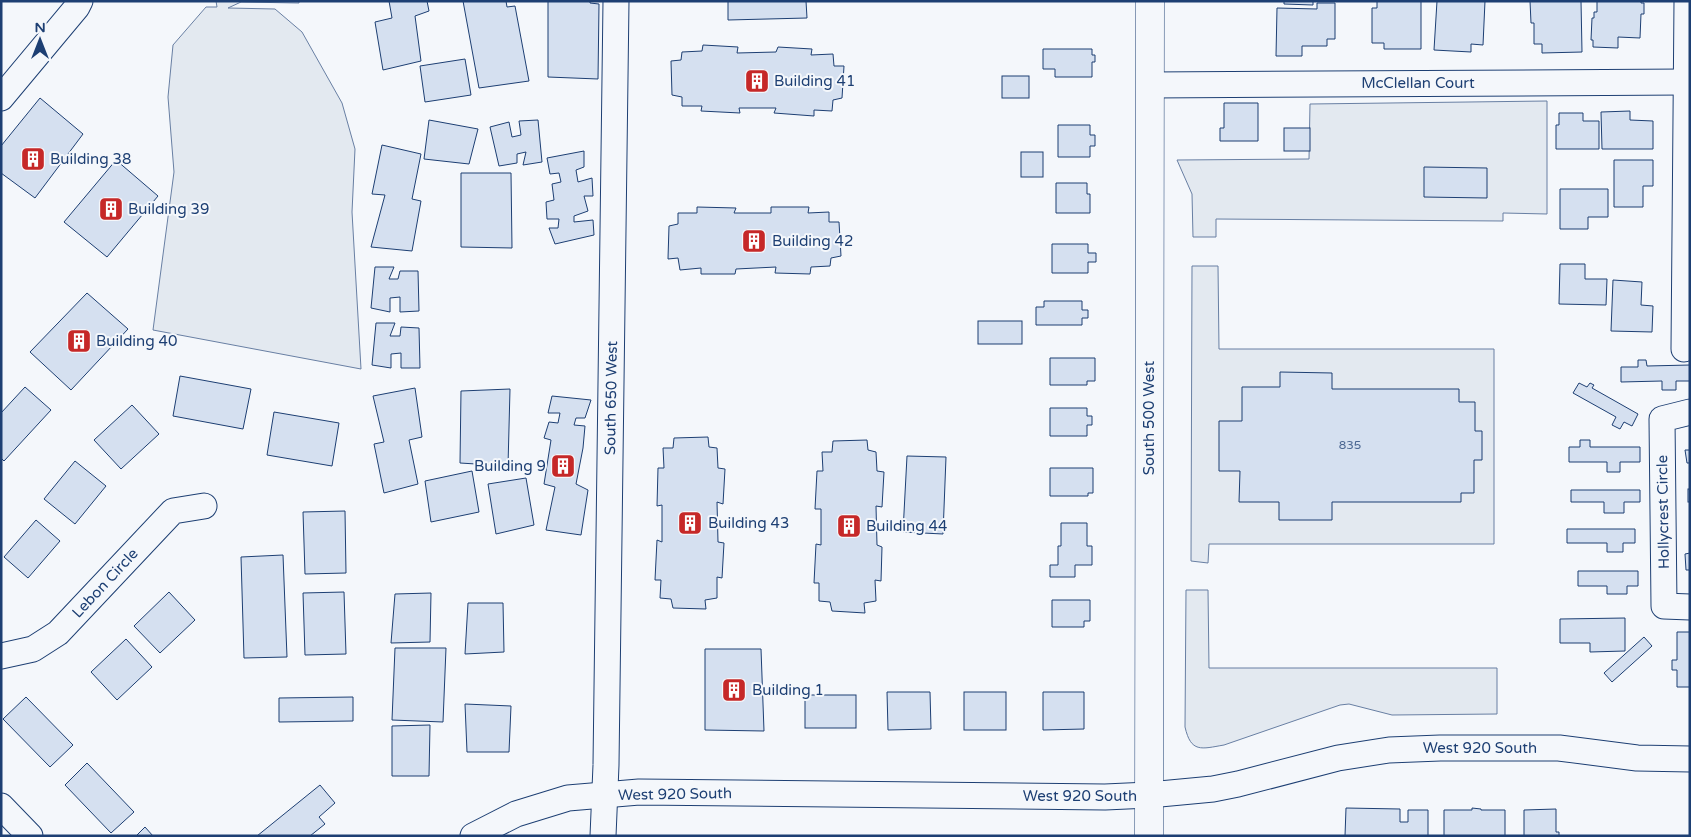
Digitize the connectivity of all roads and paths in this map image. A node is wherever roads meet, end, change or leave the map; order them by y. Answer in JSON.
{"nodes":[{"id":1,"x":80,"y":1,"type":"edge"},
{"id":2,"x":616,"y":1,"type":"edge"},
{"id":3,"x":1150,"y":1,"type":"edge"},
{"id":4,"x":1687,"y":1,"type":"edge"},
{"id":5,"x":1685,"y":82,"type":"junction"},
{"id":6,"x":1150,"y":85,"type":"junction"},
{"id":7,"x":1,"y":98,"type":"edge"},
{"id":8,"x":1684,"y":349,"type":"dead end"},
{"id":9,"x":1690,"y":412,"type":"edge"},
{"id":10,"x":204,"y":506,"type":"dead end"},
{"id":11,"x":1690,"y":607,"type":"edge"},
{"id":12,"x":1,"y":656,"type":"edge"},
{"id":13,"x":1690,"y":759,"type":"edge"},
{"id":14,"x":604,"y":795,"type":"junction"},
{"id":15,"x":1149,"y":795,"type":"junction"},
{"id":16,"x":1,"y":806,"type":"edge"},
{"id":17,"x":30,"y":836,"type":"edge"},
{"id":18,"x":473,"y":836,"type":"edge"},
{"id":19,"x":603,"y":836,"type":"edge"},
{"id":20,"x":1149,"y":836,"type":"edge"}],
"edges":[{"from":1,"to":7,"type":"street"},
{"from":2,"to":14,"type":"street","name":"South 650 West"},
{"from":3,"to":6,"type":"main road","name":"South 500 West"},
{"from":4,"to":5,"type":"street"},
{"from":5,"to":6,"type":"street","name":"McClellan Court"},
{"from":5,"to":8,"type":"street"},
{"from":6,"to":15,"type":"main road","name":"South 500 West"},
{"from":9,"to":11,"type":"street","name":"Hollycrest Circle"},
{"from":10,"to":12,"type":"street","name":"Lebon Circle"},
{"from":13,"to":15,"type":"street","name":"West 920 South"},
{"from":14,"to":15,"type":"street","name":"West 920 South"},
{"from":14,"to":18,"type":"street","name":"West 920 South"},
{"from":14,"to":19,"type":"street","name":"South 650 West"},
{"from":15,"to":20,"type":"main road","name":"South 500 West"},
{"from":16,"to":17,"type":"street"}]}
